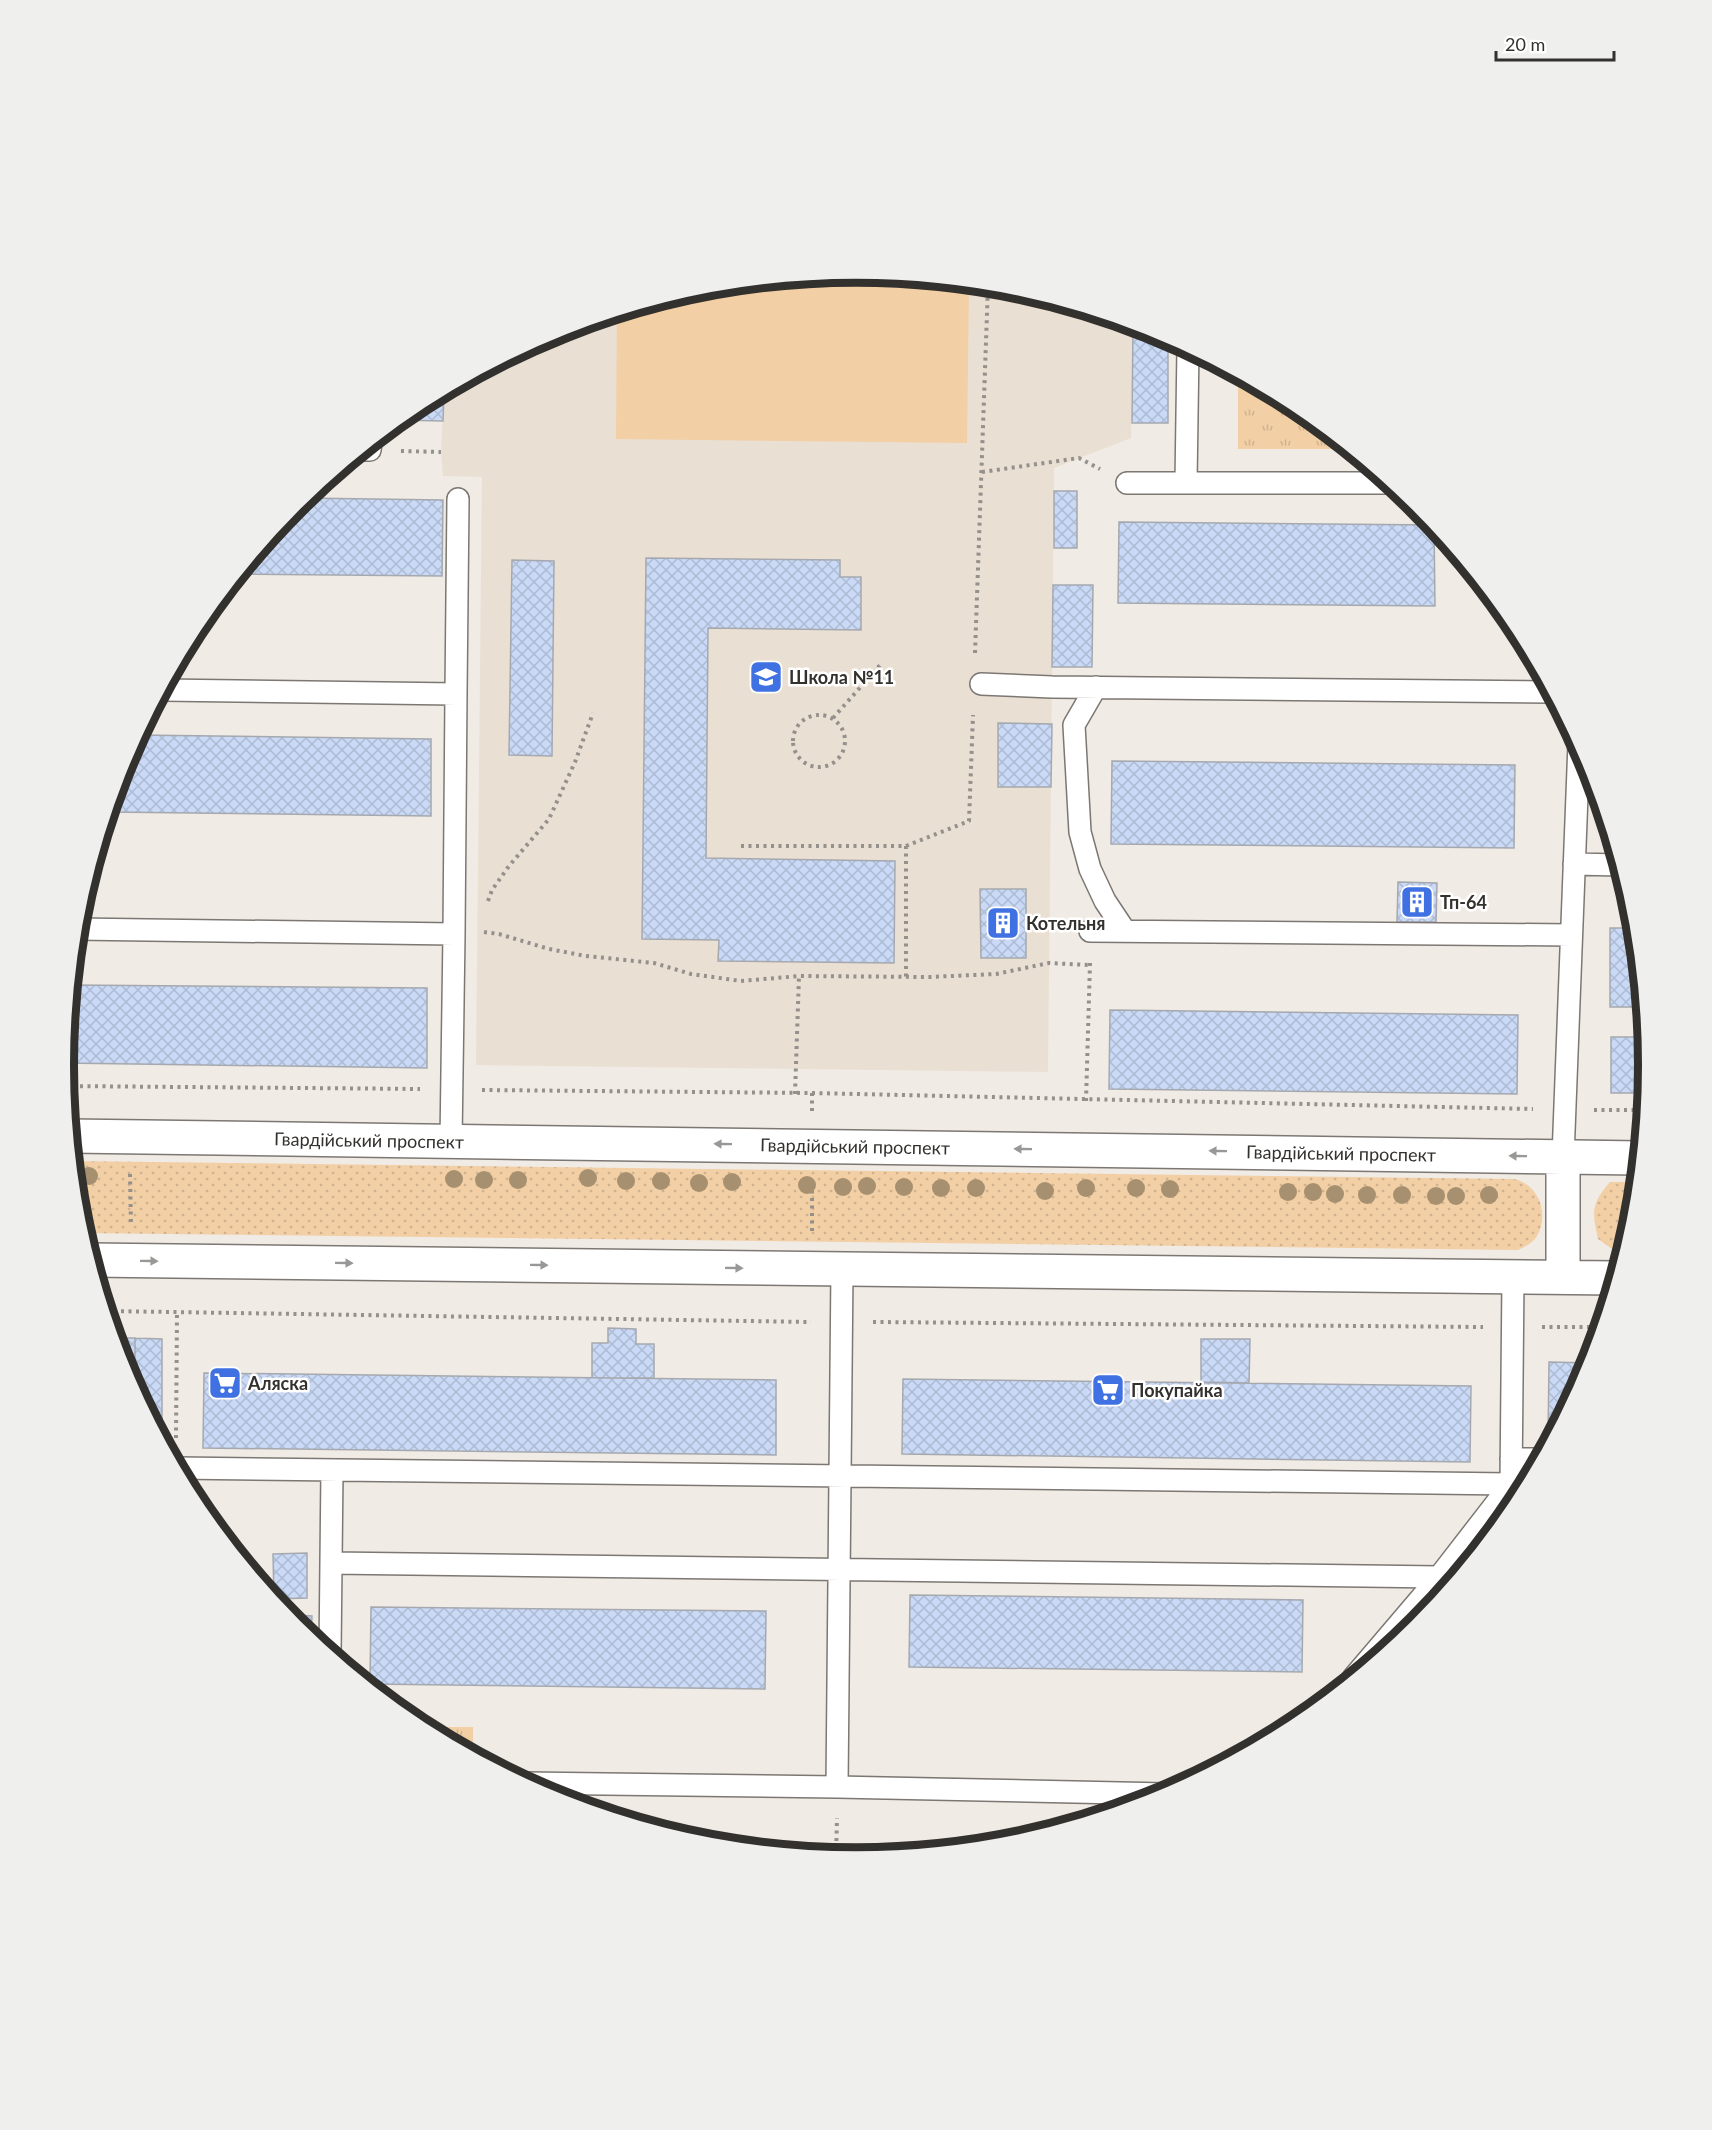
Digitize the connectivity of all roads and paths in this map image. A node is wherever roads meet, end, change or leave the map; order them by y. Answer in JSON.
{"nodes":[{"id":1,"x":988,"y":294,"type":"edge"},
{"id":2,"x":1188,"y":357,"type":"edge"},
{"id":3,"x":376,"y":448,"type":"edge"},
{"id":4,"x":441,"y":452,"type":"dead end"},
{"id":5,"x":981,"y":472,"type":"junction"},
{"id":6,"x":1127,"y":483,"type":"joint"},
{"id":7,"x":1186,"y":483,"type":"junction"},
{"id":8,"x":1378,"y":483,"type":"edge"},
{"id":9,"x":458,"y":499,"type":"dead end"},
{"id":10,"x":980,"y":510,"type":"dead end"},
{"id":11,"x":880,"y":664,"type":"dead end"},
{"id":12,"x":981,"y":684,"type":"dead end"},
{"id":13,"x":1096,"y":687,"type":"junction"},
{"id":14,"x":169,"y":690,"type":"edge"},
{"id":15,"x":1544,"y":692,"type":"edge"},
{"id":16,"x":456,"y":694,"type":"junction"},
{"id":17,"x":593,"y":713,"type":"dead end"},
{"id":18,"x":832,"y":718,"type":"junction"},
{"id":19,"x":1578,"y":764,"type":"edge"},
{"id":20,"x":741,"y":846,"type":"dead end"},
{"id":21,"x":1574,"y":864,"type":"junction"},
{"id":22,"x":1613,"y":865,"type":"edge"},
{"id":23,"x":86,"y":929,"type":"edge"},
{"id":24,"x":1090,"y":931,"type":"joint"},
{"id":25,"x":1125,"y":931,"type":"junction"},
{"id":26,"x":477,"y":932,"type":"junction"},
{"id":27,"x":454,"y":934,"type":"junction"},
{"id":28,"x":1571,"y":935,"type":"junction"},
{"id":29,"x":1090,"y":965,"type":"junction"},
{"id":30,"x":799,"y":976,"type":"junction"},
{"id":31,"x":906,"y":977,"type":"junction"},
{"id":32,"x":74,"y":1086,"type":"edge"},
{"id":33,"x":452,"y":1090,"type":"junction"},
{"id":34,"x":812,"y":1093,"type":"junction"},
{"id":35,"x":795,"y":1094,"type":"junction"},
{"id":36,"x":1086,"y":1101,"type":"junction"},
{"id":37,"x":1565,"y":1109,"type":"junction"},
{"id":38,"x":1637,"y":1110,"type":"edge"},
{"id":39,"x":77,"y":1136,"type":"edge"},
{"id":40,"x":130,"y":1137,"type":"junction"},
{"id":41,"x":451,"y":1141,"type":"junction"},
{"id":42,"x":812,"y":1145,"type":"junction"},
{"id":43,"x":1563,"y":1157,"type":"junction"},
{"id":44,"x":1633,"y":1158,"type":"edge"},
{"id":45,"x":98,"y":1260,"type":"edge"},
{"id":46,"x":131,"y":1261,"type":"junction"},
{"id":47,"x":827,"y":1269,"type":"junction"},
{"id":48,"x":1513,"y":1276,"type":"junction"},
{"id":49,"x":1563,"y":1277,"type":"junction"},
{"id":50,"x":1609,"y":1278,"type":"edge"},
{"id":51,"x":177,"y":1313,"type":"dead end"},
{"id":52,"x":810,"y":1322,"type":"dead end"},
{"id":53,"x":176,"y":1442,"type":"dead end"},
{"id":54,"x":1511,"y":1459,"type":"junction"},
{"id":55,"x":1532,"y":1460,"type":"edge"},
{"id":56,"x":185,"y":1468,"type":"edge"},
{"id":57,"x":332,"y":1470,"type":"junction"},
{"id":58,"x":840,"y":1476,"type":"junction"},
{"id":59,"x":1511,"y":1484,"type":"junction"},
{"id":60,"x":331,"y":1563,"type":"junction"},
{"id":61,"x":839,"y":1569,"type":"junction"},
{"id":62,"x":1439,"y":1577,"type":"junction"},
{"id":63,"x":1384,"y":1642,"type":"edge"},
{"id":64,"x":330,"y":1644,"type":"edge"},
{"id":65,"x":546,"y":1783,"type":"edge"},
{"id":66,"x":837,"y":1787,"type":"junction"},
{"id":67,"x":1141,"y":1793,"type":"edge"},
{"id":68,"x":837,"y":1847,"type":"edge"}],
"edges":[{"from":1,"to":5,"type":"path"},
{"from":2,"to":7,"type":"lane"},
{"from":3,"to":4,"type":"path"},
{"from":5,"to":6,"type":"path"},
{"from":5,"to":10,"type":"path"},
{"from":6,"to":7,"type":"lane"},
{"from":7,"to":8,"type":"lane"},
{"from":9,"to":16,"type":"lane"},
{"from":11,"to":18,"type":"path"},
{"from":12,"to":13,"type":"lane"},
{"from":13,"to":15,"type":"lane"},
{"from":13,"to":25,"type":"lane"},
{"from":14,"to":16,"type":"lane"},
{"from":16,"to":27,"type":"lane"},
{"from":17,"to":26,"type":"path"},
{"from":18,"to":18,"type":"path"},
{"from":19,"to":21,"type":"lane"},
{"from":20,"to":31,"type":"path"},
{"from":21,"to":22,"type":"lane"},
{"from":21,"to":28,"type":"lane"},
{"from":23,"to":27,"type":"lane"},
{"from":24,"to":25,"type":"lane"},
{"from":24,"to":29,"type":"path"},
{"from":25,"to":28,"type":"lane"},
{"from":26,"to":27,"type":"path"},
{"from":26,"to":30,"type":"path"},
{"from":27,"to":33,"type":"lane"},
{"from":28,"to":37,"type":"lane"},
{"from":29,"to":31,"type":"path"},
{"from":29,"to":36,"type":"path"},
{"from":30,"to":31,"type":"path"},
{"from":30,"to":35,"type":"path"},
{"from":32,"to":33,"type":"path"},
{"from":33,"to":35,"type":"path"},
{"from":33,"to":41,"type":"lane"},
{"from":34,"to":35,"type":"path"},
{"from":34,"to":36,"type":"path"},
{"from":34,"to":42,"type":"path"},
{"from":36,"to":37,"type":"path"},
{"from":37,"to":38,"type":"path"},
{"from":37,"to":43,"type":"lane"},
{"from":39,"to":40,"type":"main road","name":"Гвардійський проспект"},
{"from":40,"to":41,"type":"main road","name":"Гвардійський проспект"},
{"from":40,"to":46,"type":"path"},
{"from":42,"to":41,"type":"main road","name":"Гвардійський проспект","one_way":true},
{"from":43,"to":42,"type":"main road","name":"Гвардійський проспект","one_way":true},
{"from":42,"to":47,"type":"path"},
{"from":43,"to":44,"type":"main road","name":"Гвардійський проспект"},
{"from":43,"to":49,"type":"main road"},
{"from":45,"to":46,"type":"main road"},
{"from":46,"to":47,"type":"main road","one_way":true},
{"from":47,"to":48,"type":"main road"},
{"from":47,"to":52,"type":"path"},
{"from":47,"to":58,"type":"lane"},
{"from":48,"to":49,"type":"main road"},
{"from":48,"to":54,"type":"lane"},
{"from":49,"to":50,"type":"main road"},
{"from":51,"to":53,"type":"path"},
{"from":54,"to":55,"type":"lane"},
{"from":54,"to":59,"type":"lane"},
{"from":56,"to":57,"type":"lane"},
{"from":57,"to":58,"type":"lane"},
{"from":57,"to":60,"type":"lane"},
{"from":58,"to":59,"type":"lane"},
{"from":58,"to":61,"type":"lane"},
{"from":59,"to":62,"type":"lane"},
{"from":60,"to":61,"type":"lane"},
{"from":60,"to":64,"type":"lane"},
{"from":61,"to":62,"type":"lane"},
{"from":61,"to":66,"type":"lane"},
{"from":62,"to":63,"type":"lane"},
{"from":65,"to":66,"type":"lane"},
{"from":66,"to":67,"type":"lane"},
{"from":66,"to":68,"type":"path"}]}
